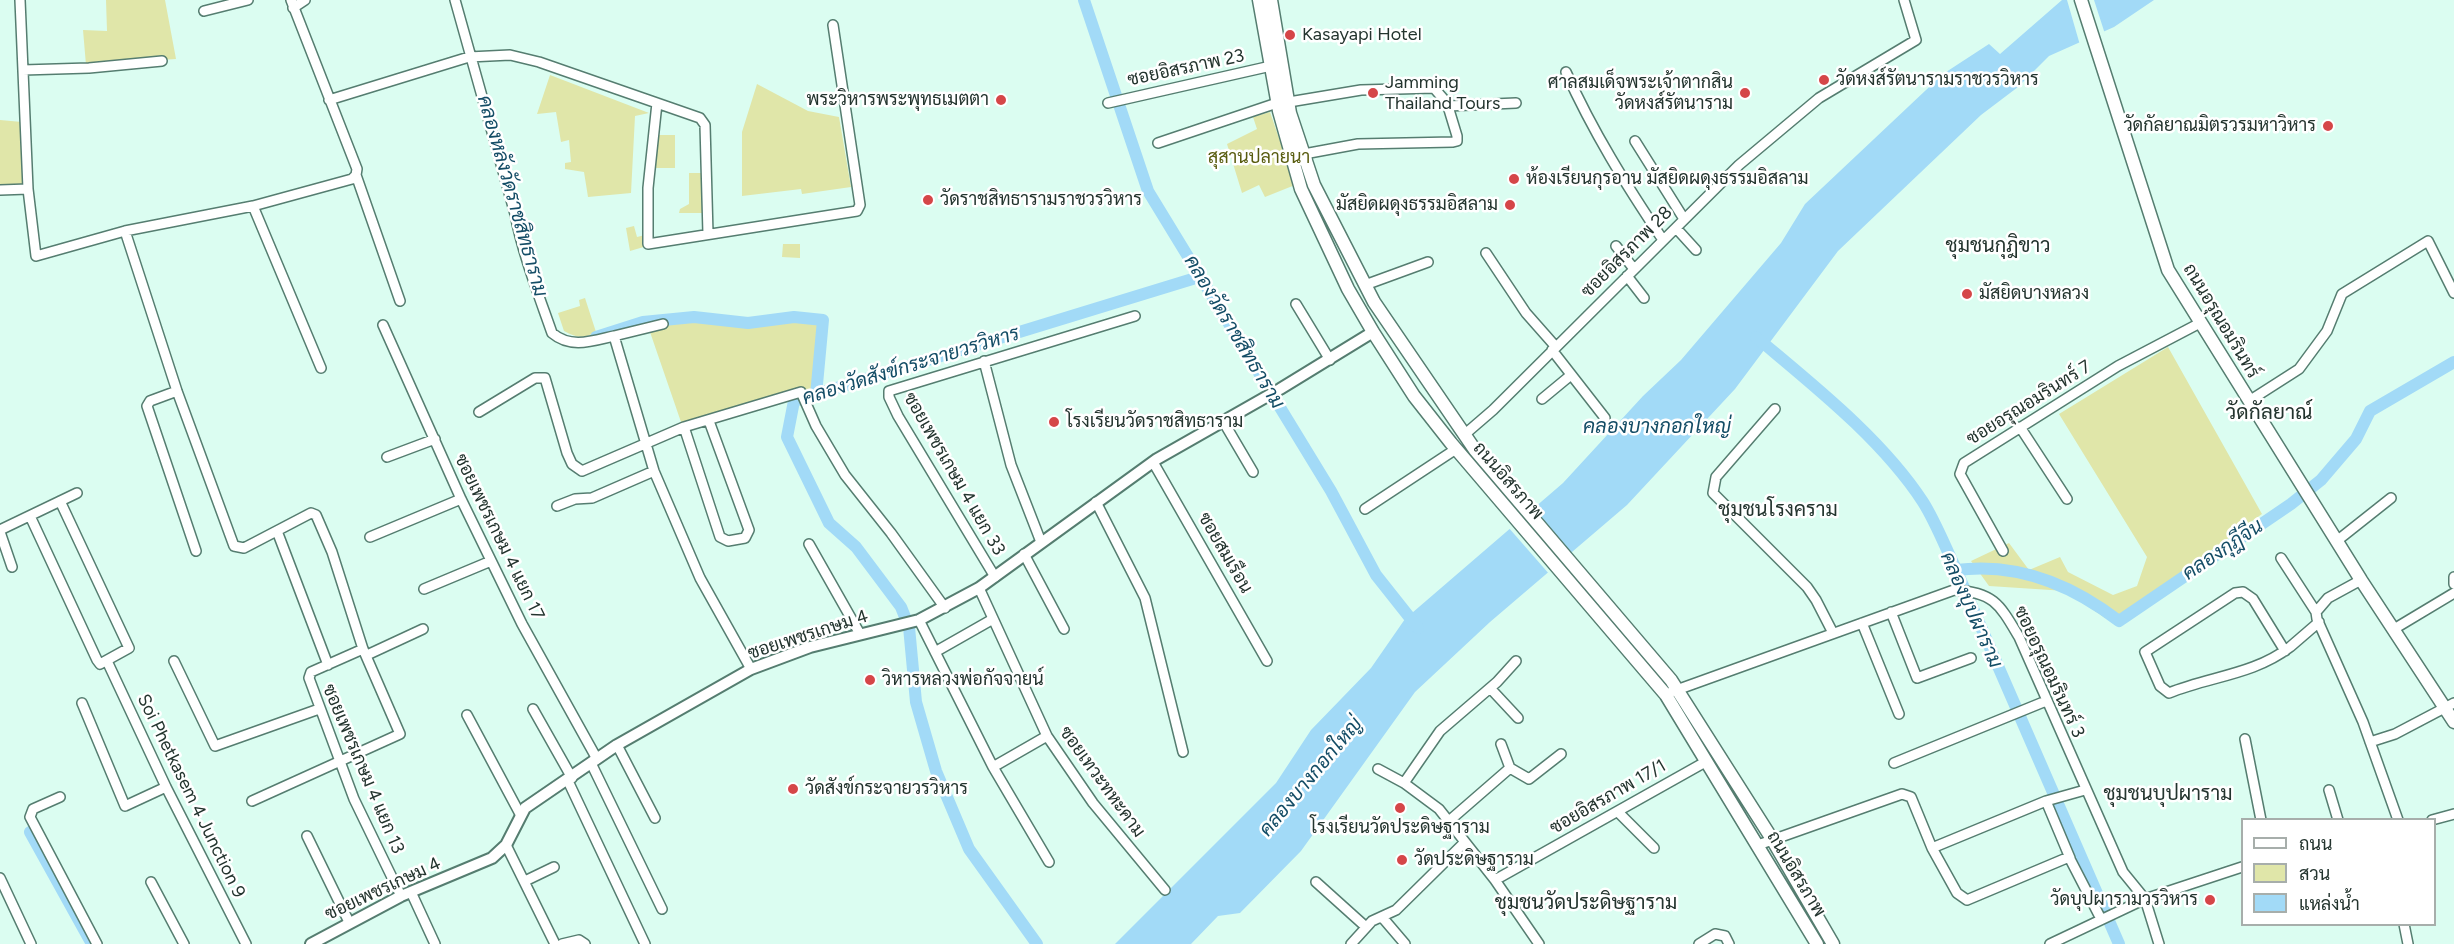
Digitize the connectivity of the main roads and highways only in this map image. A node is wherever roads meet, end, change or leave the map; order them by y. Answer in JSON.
{"nodes":[{"id":1,"x":1259,"y":0,"type":"edge"},
{"id":2,"x":1271,"y":0,"type":"edge"},
{"id":3,"x":2081,"y":0,"type":"edge"},
{"id":4,"x":1283,"y":102,"type":"junction"},
{"id":5,"x":1389,"y":324,"type":"junction"},
{"id":6,"x":1373,"y":332,"type":"junction"},
{"id":7,"x":1672,"y":692,"type":"junction"},
{"id":8,"x":2450,"y":705,"type":"edge"},
{"id":9,"x":2454,"y":722,"type":"edge"},
{"id":10,"x":1816,"y":944,"type":"edge"},
{"id":11,"x":1833,"y":944,"type":"edge"}],
"edges":[{"from":1,"to":4,"type":"main road","name":"ถนนอิสรภาพ"},
{"from":2,"to":4,"type":"main road"},
{"from":3,"to":8,"type":"main road","name":"ถนนอรุณอมรินทร์"},
{"from":4,"to":5,"type":"main road"},
{"from":4,"to":6,"type":"main road","name":"ถนนอิสรภาพ"},
{"from":5,"to":6,"type":"main road"},
{"from":5,"to":7,"type":"main road"},
{"from":6,"to":7,"type":"main road","name":"ถนนอิสรภาพ"},
{"from":7,"to":10,"type":"main road","name":"ถนนอิสรภาพ"},
{"from":7,"to":11,"type":"main road"},
{"from":8,"to":9,"type":"main road","name":"ถนนอรุณอมรินทร์"}]}
